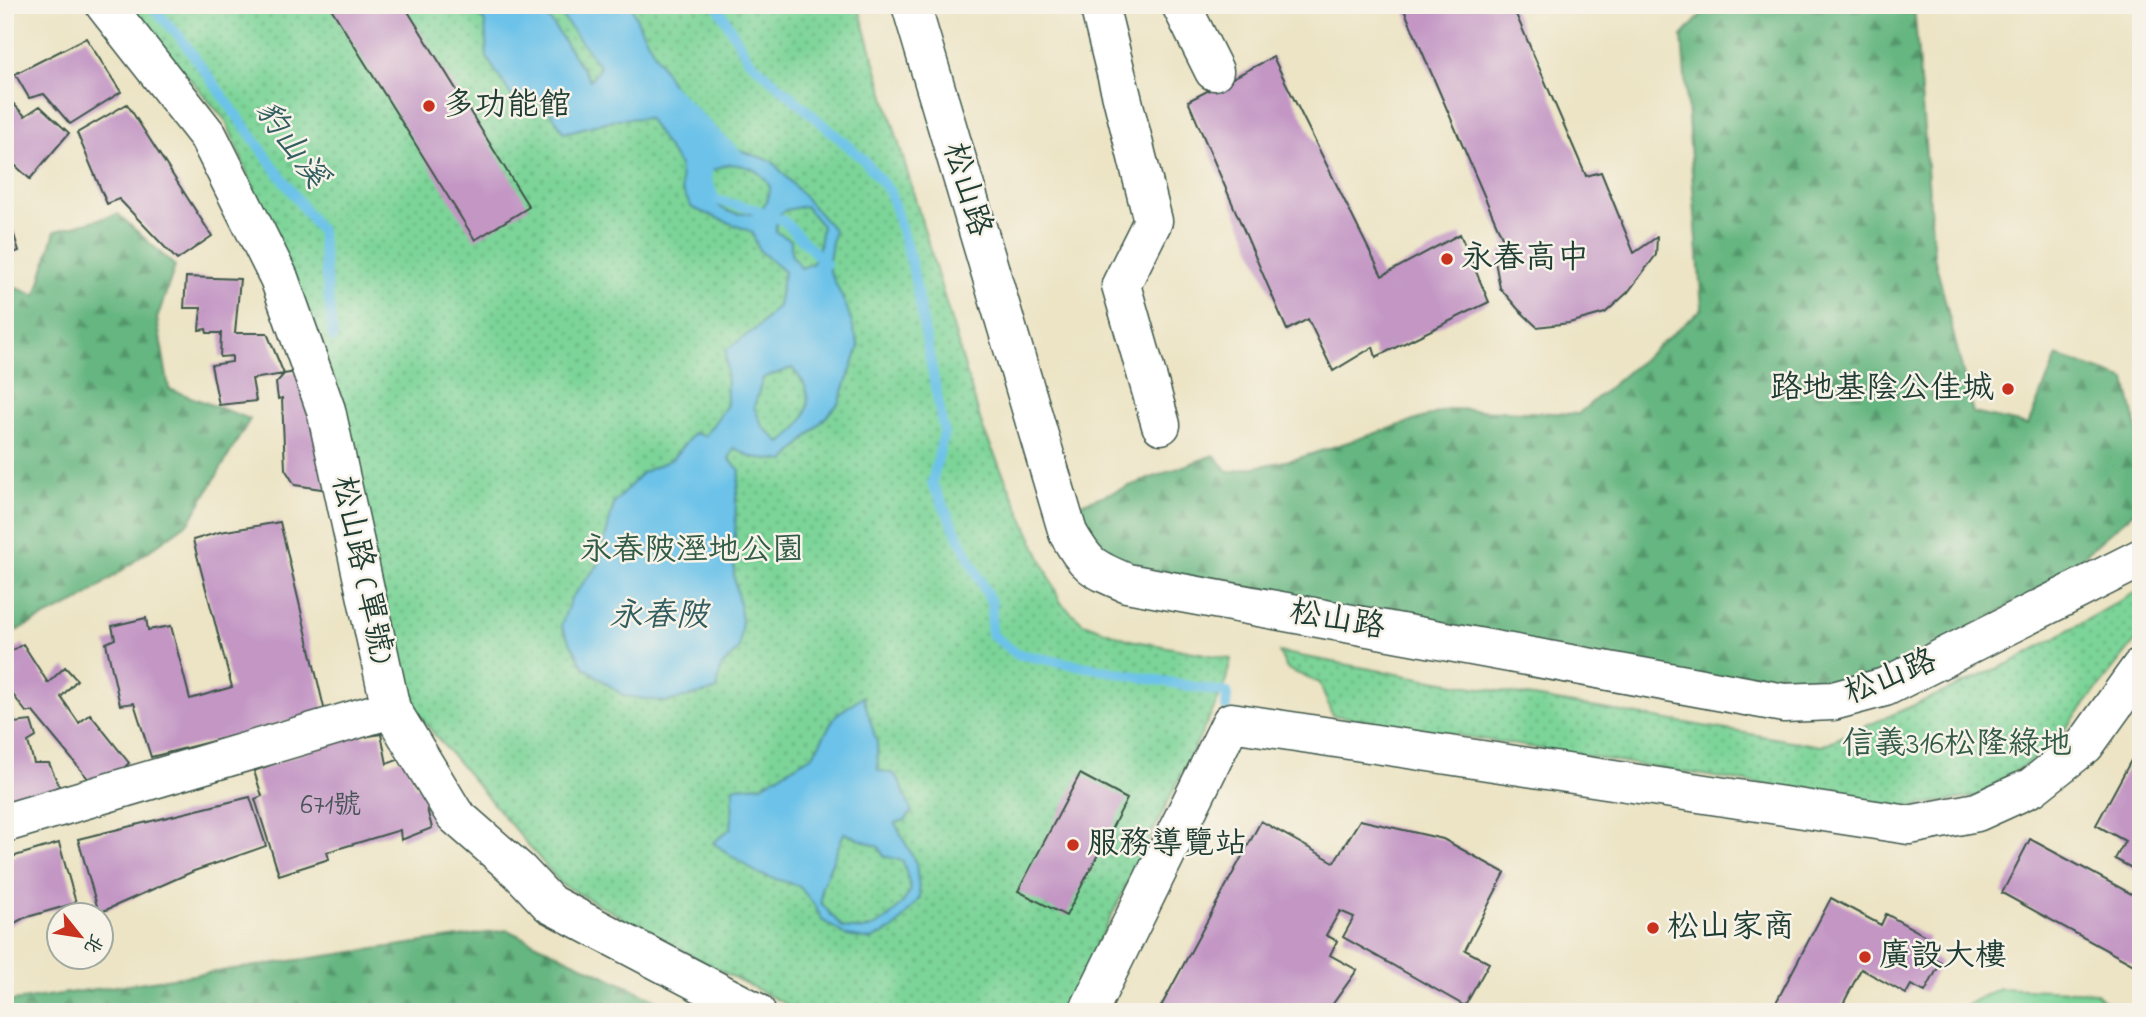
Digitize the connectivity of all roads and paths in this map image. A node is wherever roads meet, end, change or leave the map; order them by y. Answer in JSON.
{"nodes":[{"id":1,"x":105,"y":5,"type":"edge"},
{"id":2,"x":911,"y":5,"type":"edge"},
{"id":3,"x":1099,"y":5,"type":"edge"},
{"id":4,"x":1181,"y":5,"type":"edge"},
{"id":5,"x":1214,"y":71,"type":"dead end"},
{"id":6,"x":1161,"y":425,"type":"dead end"},
{"id":7,"x":2141,"y":558,"type":"edge"},
{"id":8,"x":2141,"y":667,"type":"edge"},
{"id":9,"x":391,"y":709,"type":"junction"},
{"id":10,"x":5,"y":823,"type":"edge"},
{"id":11,"x":756,"y":1012,"type":"edge"},
{"id":12,"x":1088,"y":1012,"type":"edge"}],
"edges":[{"from":1,"to":9,"type":"street","name":"松山路 (單號)"},
{"from":2,"to":7,"type":"street","name":"松山路"},
{"from":3,"to":6,"type":"street"},
{"from":4,"to":5,"type":"street"},
{"from":8,"to":12,"type":"street"},
{"from":9,"to":10,"type":"street"},
{"from":9,"to":11,"type":"street","name":"松山路 (單號)"}]}
